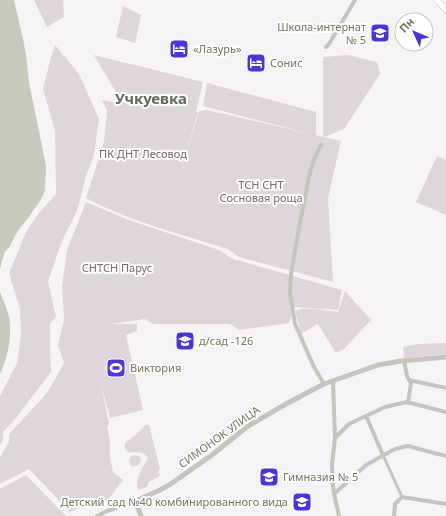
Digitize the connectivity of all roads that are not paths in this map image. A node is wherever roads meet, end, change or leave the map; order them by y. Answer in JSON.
{"nodes":[{"id":1,"x":355,"y":0,"type":"edge"},
{"id":2,"x":437,"y":0,"type":"edge"},
{"id":3,"x":446,"y":10,"type":"edge"},
{"id":4,"x":326,"y":47,"type":"dead end"},
{"id":5,"x":321,"y":144,"type":"dead end"},
{"id":6,"x":446,"y":357,"type":"edge"},
{"id":7,"x":404,"y":360,"type":"junction"},
{"id":8,"x":409,"y":380,"type":"junction"},
{"id":9,"x":333,"y":381,"type":"junction"},
{"id":10,"x":324,"y":384,"type":"junction"},
{"id":11,"x":446,"y":388,"type":"edge"},
{"id":12,"x":408,"y":403,"type":"junction"},
{"id":13,"x":446,"y":406,"type":"edge"},
{"id":14,"x":445,"y":412,"type":"edge"},
{"id":15,"x":366,"y":416,"type":"junction"},
{"id":16,"x":335,"y":438,"type":"junction"},
{"id":17,"x":383,"y":455,"type":"junction"},
{"id":18,"x":446,"y":456,"type":"edge"},
{"id":19,"x":334,"y":494,"type":"junction"},
{"id":20,"x":402,"y":497,"type":"junction"},
{"id":21,"x":133,"y":502,"type":"junction"},
{"id":22,"x":446,"y":504,"type":"edge"},
{"id":23,"x":97,"y":516,"type":"edge"},
{"id":24,"x":141,"y":516,"type":"edge"},
{"id":25,"x":339,"y":516,"type":"edge"},
{"id":26,"x":394,"y":516,"type":"edge"}],
"edges":[{"from":1,"to":4,"type":"street"},
{"from":2,"to":3,"type":"main road"},
{"from":5,"to":10,"type":"street"},
{"from":6,"to":7,"type":"street","name":"СИМОНОК УЛИЦА"},
{"from":7,"to":8,"type":"street"},
{"from":7,"to":9,"type":"street","name":"СИМОНОК УЛИЦА"},
{"from":8,"to":11,"type":"street"},
{"from":8,"to":12,"type":"street"},
{"from":9,"to":10,"type":"street","name":"СИМОНОК УЛИЦА"},
{"from":9,"to":16,"type":"street"},
{"from":10,"to":21,"type":"street","name":"СИМОНОК УЛИЦА"},
{"from":12,"to":14,"type":"street"},
{"from":12,"to":15,"type":"street"},
{"from":13,"to":14,"type":"street"},
{"from":15,"to":16,"type":"street"},
{"from":15,"to":17,"type":"street"},
{"from":16,"to":19,"type":"street"},
{"from":17,"to":18,"type":"street"},
{"from":17,"to":19,"type":"street"},
{"from":17,"to":20,"type":"street"},
{"from":19,"to":25,"type":"street"},
{"from":20,"to":22,"type":"street"},
{"from":20,"to":26,"type":"street"},
{"from":21,"to":23,"type":"street","name":"СИМОНОК УЛИЦА"},
{"from":21,"to":24,"type":"street"}]}
